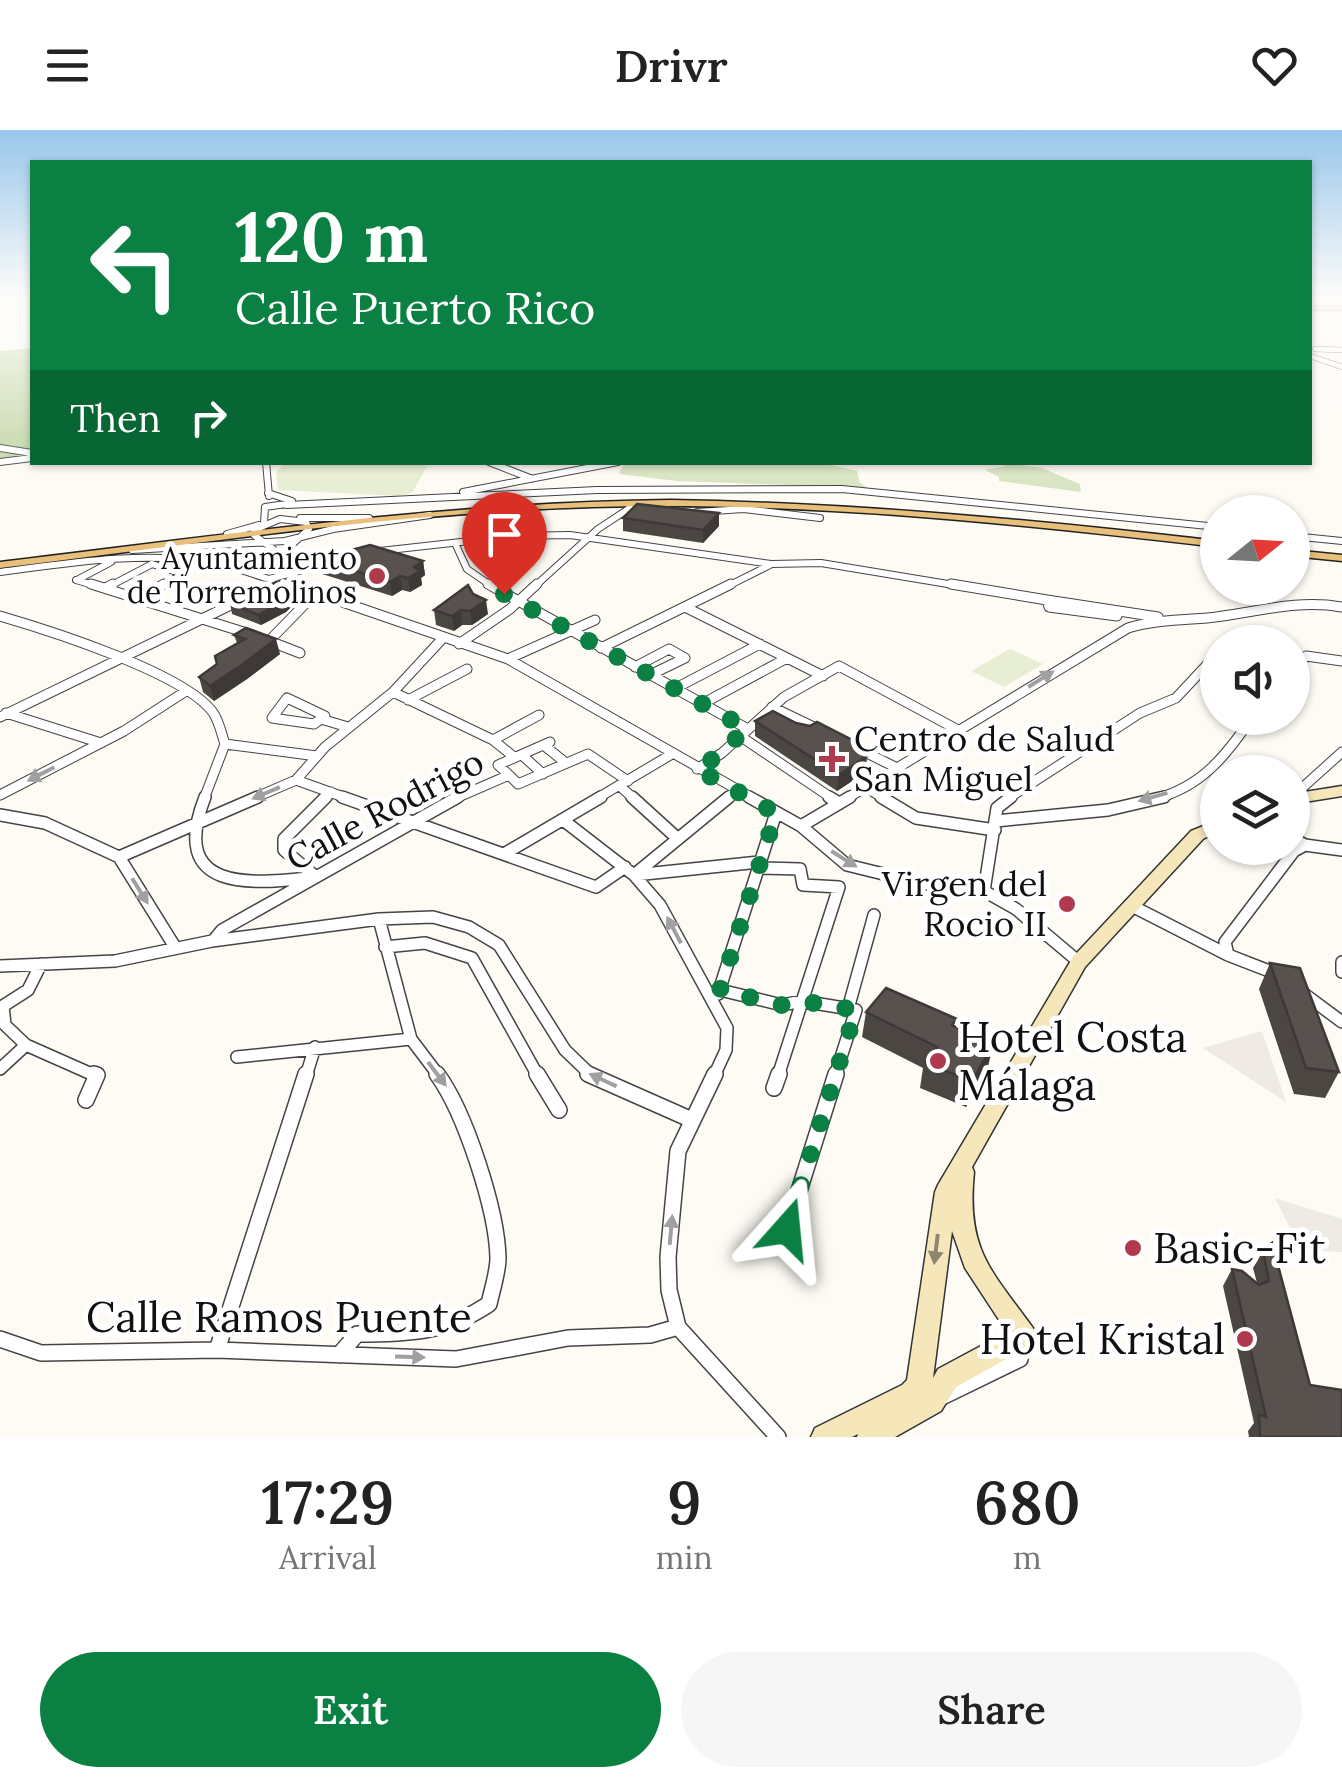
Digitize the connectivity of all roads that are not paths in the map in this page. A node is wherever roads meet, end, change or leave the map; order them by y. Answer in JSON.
{"nodes":[{"id":1,"x":2,"y":453,"type":"edge"},
{"id":2,"x":30,"y":456,"type":"edge"},
{"id":3,"x":30,"y":456,"type":"edge"},
{"id":4,"x":266,"y":465,"type":"edge"},
{"id":5,"x":498,"y":465,"type":"edge"},
{"id":6,"x":522,"y":465,"type":"edge"},
{"id":7,"x":602,"y":465,"type":"edge"},
{"id":8,"x":520,"y":472,"type":"junction"},
{"id":9,"x":530,"y":479,"type":"junction"},
{"id":10,"x":268,"y":493,"type":"junction"},
{"id":11,"x":428,"y":499,"type":"junction"},
{"id":12,"x":328,"y":504,"type":"junction"},
{"id":13,"x":612,"y":504,"type":"junction"},
{"id":14,"x":636,"y":504,"type":"junction"},
{"id":15,"x":268,"y":507,"type":"junction"},
{"id":16,"x":287,"y":507,"type":"junction"},
{"id":17,"x":626,"y":513,"type":"junction"},
{"id":18,"x":678,"y":514,"type":"edge"},
{"id":19,"x":288,"y":518,"type":"junction"},
{"id":20,"x":369,"y":518,"type":"junction"},
{"id":21,"x":820,"y":518,"type":"dead end"},
{"id":22,"x":1200,"y":525,"type":"edge"},
{"id":23,"x":259,"y":531,"type":"junction"},
{"id":24,"x":307,"y":531,"type":"junction"},
{"id":25,"x":1310,"y":538,"type":"edge"},
{"id":26,"x":592,"y":539,"type":"junction"},
{"id":27,"x":1200,"y":539,"type":"edge"},
{"id":28,"x":1200,"y":539,"type":"edge"},
{"id":29,"x":1342,"y":541,"type":"edge"},
{"id":30,"x":455,"y":542,"type":"junction"},
{"id":31,"x":1310,"y":552,"type":"edge"},
{"id":32,"x":362,"y":554,"type":"edge"},
{"id":33,"x":117,"y":556,"type":"junction"},
{"id":34,"x":1342,"y":556,"type":"edge"},
{"id":35,"x":345,"y":558,"type":"edge"},
{"id":36,"x":282,"y":562,"type":"junction"},
{"id":37,"x":770,"y":564,"type":"junction"},
{"id":38,"x":0,"y":565,"type":"edge"},
{"id":39,"x":277,"y":581,"type":"junction"},
{"id":40,"x":105,"y":589,"type":"junction"},
{"id":41,"x":250,"y":596,"type":"edge"},
{"id":42,"x":139,"y":598,"type":"junction"},
{"id":43,"x":309,"y":600,"type":"dead end"},
{"id":44,"x":1048,"y":600,"type":"junction"},
{"id":45,"x":518,"y":601,"type":"junction"},
{"id":46,"x":1342,"y":607,"type":"edge"},
{"id":47,"x":687,"y":608,"type":"junction"},
{"id":48,"x":0,"y":616,"type":"edge"},
{"id":49,"x":1117,"y":616,"type":"dead end"},
{"id":50,"x":206,"y":617,"type":"junction"},
{"id":51,"x":1159,"y":617,"type":"junction"},
{"id":52,"x":594,"y":620,"type":"dead end"},
{"id":53,"x":570,"y":631,"type":"junction"},
{"id":54,"x":443,"y":638,"type":"junction"},
{"id":55,"x":270,"y":641,"type":"junction"},
{"id":56,"x":459,"y":644,"type":"junction"},
{"id":57,"x":760,"y":644,"type":"junction"},
{"id":58,"x":601,"y":648,"type":"junction"},
{"id":59,"x":300,"y":653,"type":"dead end"},
{"id":60,"x":1310,"y":657,"type":"edge"},
{"id":61,"x":120,"y":658,"type":"junction"},
{"id":62,"x":788,"y":658,"type":"junction"},
{"id":63,"x":508,"y":659,"type":"junction"},
{"id":64,"x":1342,"y":661,"type":"edge"},
{"id":65,"x":634,"y":667,"type":"junction"},
{"id":66,"x":468,"y":668,"type":"dead end"},
{"id":67,"x":1200,"y":672,"type":"edge"},
{"id":68,"x":650,"y":675,"type":"junction"},
{"id":69,"x":823,"y":676,"type":"junction"},
{"id":70,"x":674,"y":689,"type":"junction"},
{"id":71,"x":186,"y":691,"type":"junction"},
{"id":72,"x":393,"y":692,"type":"junction"},
{"id":73,"x":408,"y":700,"type":"junction"},
{"id":74,"x":702,"y":704,"type":"junction"},
{"id":75,"x":772,"y":707,"type":"junction"},
{"id":76,"x":2,"y":714,"type":"edge"},
{"id":77,"x":539,"y":715,"type":"dead end"},
{"id":78,"x":321,"y":719,"type":"junction"},
{"id":79,"x":348,"y":727,"type":"junction"},
{"id":80,"x":958,"y":730,"type":"junction"},
{"id":81,"x":743,"y":732,"type":"junction"},
{"id":82,"x":494,"y":740,"type":"junction"},
{"id":83,"x":101,"y":743,"type":"junction"},
{"id":84,"x":225,"y":744,"type":"junction"},
{"id":85,"x":1342,"y":752,"type":"edge"},
{"id":86,"x":672,"y":754,"type":"junction"},
{"id":87,"x":317,"y":756,"type":"junction"},
{"id":88,"x":519,"y":757,"type":"junction"},
{"id":89,"x":566,"y":764,"type":"junction"},
{"id":90,"x":897,"y":768,"type":"junction"},
{"id":91,"x":697,"y":769,"type":"junction"},
{"id":92,"x":543,"y":774,"type":"junction"},
{"id":93,"x":508,"y":775,"type":"junction"},
{"id":94,"x":296,"y":780,"type":"junction"},
{"id":95,"x":1310,"y":781,"type":"edge"},
{"id":96,"x":1200,"y":783,"type":"edge"},
{"id":97,"x":624,"y":784,"type":"junction"},
{"id":98,"x":865,"y":788,"type":"junction"},
{"id":99,"x":1342,"y":791,"type":"edge"},
{"id":100,"x":331,"y":792,"type":"junction"},
{"id":101,"x":736,"y":792,"type":"junction"},
{"id":102,"x":0,"y":795,"type":"edge"},
{"id":103,"x":1310,"y":796,"type":"edge"},
{"id":104,"x":838,"y":803,"type":"junction"},
{"id":105,"x":776,"y":813,"type":"junction"},
{"id":106,"x":0,"y":815,"type":"edge"},
{"id":107,"x":563,"y":820,"type":"junction"},
{"id":108,"x":198,"y":821,"type":"junction"},
{"id":109,"x":416,"y":822,"type":"junction"},
{"id":110,"x":801,"y":826,"type":"junction"},
{"id":111,"x":996,"y":826,"type":"junction"},
{"id":112,"x":1200,"y":833,"type":"edge"},
{"id":113,"x":678,"y":838,"type":"junction"},
{"id":114,"x":1310,"y":846,"type":"edge"},
{"id":115,"x":1342,"y":850,"type":"edge"},
{"id":116,"x":504,"y":854,"type":"junction"},
{"id":117,"x":119,"y":857,"type":"junction"},
{"id":118,"x":759,"y":865,"type":"junction"},
{"id":119,"x":1283,"y":865,"type":"edge"},
{"id":120,"x":630,"y":871,"type":"junction"},
{"id":121,"x":316,"y":877,"type":"junction"},
{"id":122,"x":984,"y":890,"type":"junction"},
{"id":123,"x":1130,"y":905,"type":"junction"},
{"id":124,"x":874,"y":916,"type":"dead end"},
{"id":125,"x":379,"y":919,"type":"junction"},
{"id":126,"x":212,"y":941,"type":"junction"},
{"id":127,"x":176,"y":947,"type":"junction"},
{"id":128,"x":385,"y":947,"type":"junction"},
{"id":129,"x":1228,"y":955,"type":"junction"},
{"id":130,"x":1078,"y":962,"type":"junction"},
{"id":131,"x":1342,"y":962,"type":"edge"},
{"id":132,"x":41,"y":964,"type":"junction"},
{"id":133,"x":0,"y":966,"type":"edge"},
{"id":134,"x":1342,"y":972,"type":"edge"},
{"id":135,"x":717,"y":997,"type":"junction"},
{"id":136,"x":802,"y":1001,"type":"junction"},
{"id":137,"x":2,"y":1006,"type":"edge"},
{"id":138,"x":848,"y":1008,"type":"junction"},
{"id":139,"x":1342,"y":1022,"type":"edge"},
{"id":140,"x":412,"y":1039,"type":"junction"},
{"id":141,"x":26,"y":1045,"type":"junction"},
{"id":142,"x":315,"y":1047,"type":"junction"},
{"id":143,"x":236,"y":1057,"type":"dead end"},
{"id":144,"x":0,"y":1069,"type":"edge"},
{"id":145,"x":774,"y":1088,"type":"dead end"},
{"id":146,"x":86,"y":1100,"type":"dead end"},
{"id":147,"x":560,"y":1110,"type":"dead end"},
{"id":148,"x":692,"y":1120,"type":"junction"},
{"id":149,"x":965,"y":1157,"type":"junction"},
{"id":150,"x":787,"y":1229,"type":"dead end"},
{"id":151,"x":678,"y":1327,"type":"junction"},
{"id":152,"x":0,"y":1339,"type":"edge"},
{"id":153,"x":217,"y":1350,"type":"junction"},
{"id":154,"x":340,"y":1355,"type":"junction"},
{"id":155,"x":921,"y":1398,"type":"junction"},
{"id":156,"x":778,"y":1437,"type":"edge"},
{"id":157,"x":824,"y":1437,"type":"edge"},
{"id":158,"x":870,"y":1437,"type":"edge"}],
"edges":[{"from":1,"to":2,"type":"street"},
{"from":1,"to":3,"type":"street"},
{"from":4,"to":10,"type":"street"},
{"from":5,"to":8,"type":"street"},
{"from":6,"to":8,"type":"street"},
{"from":7,"to":9,"type":"street"},
{"from":8,"to":9,"type":"street"},
{"from":9,"to":11,"type":"street"},
{"from":10,"to":12,"type":"street"},
{"from":10,"to":15,"type":"street"},
{"from":11,"to":12,"type":"street"},
{"from":11,"to":22,"type":"street"},
{"from":12,"to":16,"type":"street"},
{"from":12,"to":19,"type":"street"},
{"from":13,"to":14,"type":"main road"},
{"from":13,"to":17,"type":"street"},
{"from":13,"to":24,"type":"main road"},
{"from":14,"to":17,"type":"street"},
{"from":14,"to":27,"type":"main road"},
{"from":15,"to":16,"type":"street"},
{"from":15,"to":23,"type":"street"},
{"from":16,"to":19,"type":"street"},
{"from":17,"to":26,"type":"street"},
{"from":18,"to":21,"type":"street"},
{"from":19,"to":20,"type":"street"},
{"from":19,"to":23,"type":"street"},
{"from":19,"to":24,"type":"street"},
{"from":20,"to":24,"type":"main road"},
{"from":20,"to":28,"type":"main road"},
{"from":23,"to":24,"type":"main road"},
{"from":23,"to":33,"type":"main road"},
{"from":23,"to":36,"type":"street"},
{"from":23,"to":38,"type":"main road"},
{"from":24,"to":36,"type":"street"},
{"from":25,"to":29,"type":"street"},
{"from":26,"to":30,"type":"street"},
{"from":26,"to":37,"type":"street"},
{"from":26,"to":45,"type":"street"},
{"from":30,"to":32,"type":"street"},
{"from":30,"to":45,"type":"street"},
{"from":31,"to":34,"type":"main road"},
{"from":33,"to":38,"type":"main road"},
{"from":33,"to":39,"type":"street"},
{"from":33,"to":40,"type":"street"},
{"from":35,"to":39,"type":"street"},
{"from":36,"to":39,"type":"street"},
{"from":37,"to":44,"type":"street"},
{"from":37,"to":47,"type":"street"},
{"from":39,"to":54,"type":"street"},
{"from":40,"to":42,"type":"street"},
{"from":40,"to":42,"type":"street"},
{"from":41,"to":50,"type":"street"},
{"from":42,"to":50,"type":"street"},
{"from":43,"to":55,"type":"street"},
{"from":44,"to":49,"type":"street"},
{"from":44,"to":51,"type":"street"},
{"from":45,"to":53,"type":"street"},
{"from":45,"to":56,"type":"street"},
{"from":46,"to":51,"type":"street"},
{"from":47,"to":57,"type":"street"},
{"from":47,"to":58,"type":"street"},
{"from":48,"to":61,"type":"street"},
{"from":50,"to":55,"type":"street"},
{"from":50,"to":61,"type":"street"},
{"from":80,"to":51,"type":"street","one_way":true},
{"from":52,"to":53,"type":"street"},
{"from":53,"to":58,"type":"street"},
{"from":53,"to":63,"type":"street"},
{"from":54,"to":56,"type":"street"},
{"from":54,"to":72,"type":"street"},
{"from":55,"to":59,"type":"street"},
{"from":56,"to":63,"type":"street"},
{"from":57,"to":62,"type":"street"},
{"from":57,"to":70,"type":"street"},
{"from":58,"to":65,"type":"street"},
{"from":60,"to":64,"type":"street"},
{"from":61,"to":71,"type":"street"},
{"from":61,"to":76,"type":"street"},
{"from":62,"to":69,"type":"street"},
{"from":62,"to":74,"type":"street"},
{"from":63,"to":86,"type":"street"},
{"from":65,"to":68,"type":"street"},
{"from":65,"to":68,"type":"street"},
{"from":66,"to":73,"type":"street"},
{"from":67,"to":111,"type":"street"},
{"from":68,"to":70,"type":"street"},
{"from":69,"to":75,"type":"street"},
{"from":69,"to":80,"type":"street"},
{"from":70,"to":74,"type":"street"},
{"from":71,"to":83,"type":"street"},
{"from":71,"to":84,"type":"street"},
{"from":72,"to":73,"type":"street"},
{"from":72,"to":79,"type":"street"},
{"from":73,"to":82,"type":"street"},
{"from":74,"to":81,"type":"street"},
{"from":75,"to":81,"type":"street"},
{"from":75,"to":90,"type":"street"},
{"from":76,"to":83,"type":"street"},
{"from":77,"to":82,"type":"street"},
{"from":78,"to":78,"type":"street"},
{"from":78,"to":79,"type":"street"},
{"from":79,"to":87,"type":"street"},
{"from":80,"to":90,"type":"street"},
{"from":81,"to":91,"type":"street"},
{"from":81,"to":104,"type":"street"},
{"from":82,"to":88,"type":"street"},
{"from":83,"to":102,"type":"street","one_way":true},
{"from":84,"to":87,"type":"street"},
{"from":84,"to":108,"type":"street"},
{"from":85,"to":95,"type":"street"},
{"from":86,"to":91,"type":"street"},
{"from":86,"to":97,"type":"street"},
{"from":87,"to":94,"type":"street"},
{"from":88,"to":89,"type":"street"},
{"from":88,"to":92,"type":"street"},
{"from":88,"to":93,"type":"street"},
{"from":89,"to":92,"type":"street","name":"Calle Rodrigo"},
{"from":89,"to":97,"type":"street","name":"Calle Rodrigo"},
{"from":90,"to":98,"type":"street"},
{"from":91,"to":101,"type":"street"},
{"from":92,"to":93,"type":"street","name":"Calle Rodrigo"},
{"from":93,"to":109,"type":"street","name":"Calle Rodrigo"},
{"from":94,"to":100,"type":"street"},
{"from":94,"to":108,"type":"street","one_way":true},
{"from":96,"to":111,"type":"street","one_way":true},
{"from":97,"to":107,"type":"street"},
{"from":97,"to":113,"type":"street"},
{"from":98,"to":104,"type":"street"},
{"from":98,"to":111,"type":"street"},
{"from":99,"to":103,"type":"main road"},
{"from":100,"to":109,"type":"street"},
{"from":100,"to":121,"type":"street"},
{"from":101,"to":105,"type":"street"},
{"from":101,"to":113,"type":"street"},
{"from":104,"to":110,"type":"street"},
{"from":105,"to":110,"type":"street"},
{"from":105,"to":118,"type":"street"},
{"from":106,"to":117,"type":"street"},
{"from":107,"to":116,"type":"street"},
{"from":107,"to":120,"type":"street"},
{"from":108,"to":117,"type":"street"},
{"from":108,"to":121,"type":"street"},
{"from":109,"to":116,"type":"street"},
{"from":109,"to":121,"type":"street","name":"Calle Rodrigo"},
{"from":110,"to":122,"type":"street","one_way":true},
{"from":111,"to":122,"type":"street"},
{"from":112,"to":123,"type":"main road"},
{"from":113,"to":120,"type":"street"},
{"from":114,"to":115,"type":"street"},
{"from":116,"to":120,"type":"street"},
{"from":117,"to":127,"type":"street","one_way":true},
{"from":118,"to":120,"type":"street"},
{"from":118,"to":135,"type":"street"},
{"from":118,"to":136,"type":"street"},
{"from":119,"to":129,"type":"street"},
{"from":135,"to":120,"type":"street","one_way":true},
{"from":121,"to":126,"type":"street","name":"Calle Rodrigo"},
{"from":122,"to":130,"type":"street"},
{"from":123,"to":129,"type":"street"},
{"from":123,"to":130,"type":"main road"},
{"from":124,"to":138,"type":"street"},
{"from":125,"to":126,"type":"street"},
{"from":125,"to":128,"type":"street"},
{"from":148,"to":125,"type":"street","one_way":true},
{"from":126,"to":127,"type":"street"},
{"from":127,"to":132,"type":"street"},
{"from":128,"to":140,"type":"street"},
{"from":128,"to":147,"type":"street"},
{"from":129,"to":139,"type":"street"},
{"from":130,"to":149,"type":"main road"},
{"from":131,"to":134,"type":"street"},
{"from":132,"to":133,"type":"street"},
{"from":132,"to":137,"type":"street"},
{"from":135,"to":136,"type":"street"},
{"from":135,"to":148,"type":"street"},
{"from":136,"to":138,"type":"street"},
{"from":136,"to":145,"type":"street"},
{"from":137,"to":141,"type":"street"},
{"from":138,"to":150,"type":"street"},
{"from":140,"to":142,"type":"street"},
{"from":140,"to":154,"type":"street","one_way":true},
{"from":141,"to":144,"type":"street"},
{"from":141,"to":146,"type":"street"},
{"from":142,"to":143,"type":"street"},
{"from":142,"to":153,"type":"street"},
{"from":151,"to":148,"type":"street","one_way":true},
{"from":149,"to":155,"type":"main road","one_way":true},
{"from":149,"to":155,"type":"main road"},
{"from":154,"to":151,"type":"street","name":"Calle Ramos Puente","one_way":true},
{"from":151,"to":156,"type":"street"},
{"from":152,"to":153,"type":"street","name":"Calle Ramos Puente"},
{"from":153,"to":154,"type":"street","name":"Calle Ramos Puente"},
{"from":155,"to":157,"type":"main road"},
{"from":155,"to":158,"type":"main road"}]}
